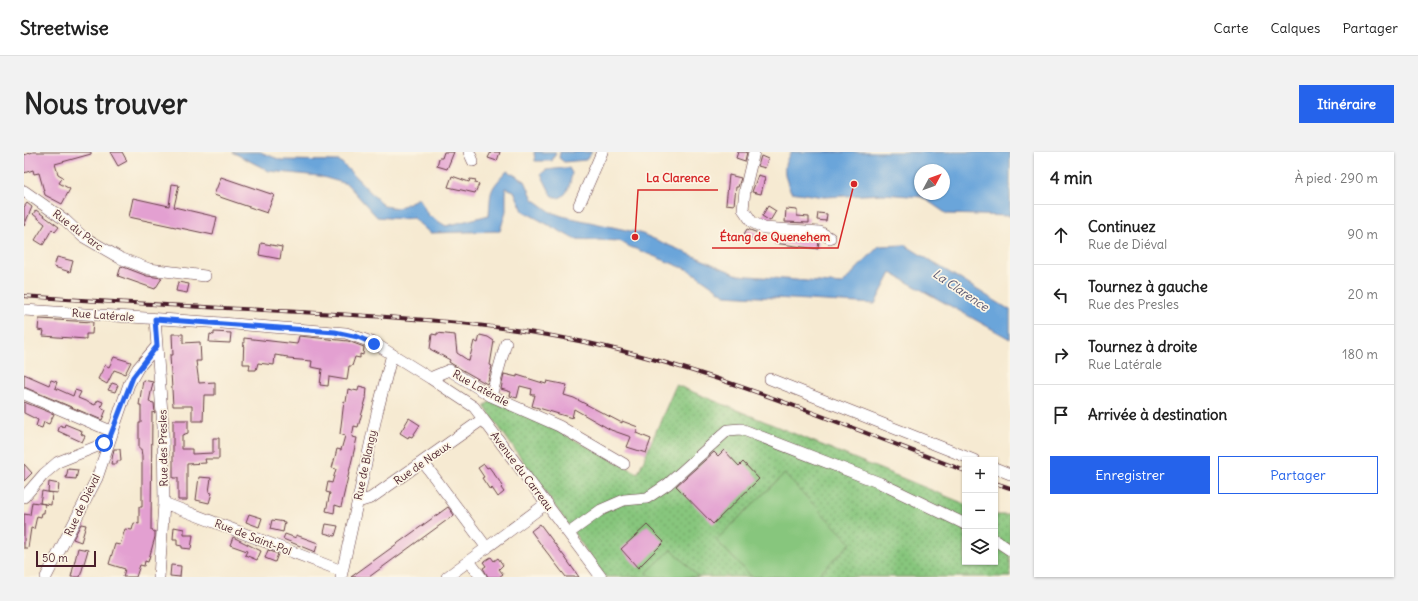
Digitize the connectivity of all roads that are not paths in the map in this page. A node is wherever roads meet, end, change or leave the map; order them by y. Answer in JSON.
{"nodes":[{"id":1,"x":602,"y":152,"type":"edge"},
{"id":2,"x":754,"y":152,"type":"edge"},
{"id":3,"x":24,"y":191,"type":"edge"},
{"id":4,"x":579,"y":205,"type":"dead end"},
{"id":5,"x":830,"y":238,"type":"dead end"},
{"id":6,"x":206,"y":276,"type":"dead end"},
{"id":7,"x":24,"y":310,"type":"edge"},
{"id":8,"x":155,"y":319,"type":"junction"},
{"id":9,"x":506,"y":343,"type":"dead end"},
{"id":10,"x":157,"y":346,"type":"junction"},
{"id":11,"x":392,"y":354,"type":"junction"},
{"id":12,"x":430,"y":378,"type":"junction"},
{"id":13,"x":770,"y":379,"type":"dead end"},
{"id":14,"x":24,"y":394,"type":"edge"},
{"id":15,"x":491,"y":396,"type":"junction"},
{"id":16,"x":483,"y":420,"type":"junction"},
{"id":17,"x":110,"y":436,"type":"junction"},
{"id":18,"x":966,"y":457,"type":"edge"},
{"id":19,"x":424,"y":462,"type":"junction"},
{"id":20,"x":624,"y":464,"type":"dead end"},
{"id":21,"x":998,"y":469,"type":"edge"},
{"id":22,"x":1010,"y":474,"type":"edge"},
{"id":23,"x":24,"y":497,"type":"edge"},
{"id":24,"x":358,"y":502,"type":"junction"},
{"id":25,"x":164,"y":503,"type":"junction"},
{"id":26,"x":548,"y":504,"type":"junction"},
{"id":27,"x":962,"y":523,"type":"edge"},
{"id":28,"x":569,"y":533,"type":"junction"},
{"id":29,"x":998,"y":542,"type":"edge"},
{"id":30,"x":487,"y":548,"type":"junction"},
{"id":31,"x":1010,"y":550,"type":"edge"},
{"id":32,"x":469,"y":561,"type":"junction"},
{"id":33,"x":342,"y":574,"type":"edge"},
{"id":34,"x":46,"y":577,"type":"edge"},
{"id":35,"x":158,"y":577,"type":"edge"},
{"id":36,"x":447,"y":577,"type":"edge"},
{"id":37,"x":481,"y":577,"type":"edge"},
{"id":38,"x":601,"y":577,"type":"edge"}],
"edges":[{"from":1,"to":4,"type":"street"},
{"from":2,"to":5,"type":"street"},
{"from":3,"to":6,"type":"street","name":"Rue du Parc"},
{"from":7,"to":8,"type":"street","name":"Rue Latérale"},
{"from":8,"to":10,"type":"street","name":"Rue des Presles"},
{"from":8,"to":11,"type":"street","name":"Rue Latérale"},
{"from":9,"to":15,"type":"street"},
{"from":10,"to":17,"type":"street","name":"Rue de Diéval"},
{"from":10,"to":25,"type":"street","name":"Rue des Presles"},
{"from":11,"to":12,"type":"street","name":"Rue Latérale"},
{"from":11,"to":24,"type":"street","name":"Rue de Blangy"},
{"from":12,"to":15,"type":"street","name":"Rue Latérale"},
{"from":12,"to":16,"type":"street","name":"Avenue du Carreau"},
{"from":13,"to":18,"type":"street"},
{"from":14,"to":17,"type":"street"},
{"from":15,"to":20,"type":"street","name":"Rue Latérale"},
{"from":16,"to":19,"type":"street","name":"Rue de Nœux"},
{"from":16,"to":26,"type":"street","name":"Avenue du Carreau"},
{"from":17,"to":23,"type":"street"},
{"from":17,"to":34,"type":"street","name":"Rue de Diéval"},
{"from":19,"to":24,"type":"street","name":"Rue de Nœux"},
{"from":19,"to":30,"type":"street"},
{"from":21,"to":22,"type":"street"},
{"from":24,"to":33,"type":"street","name":"Rue de Blangy"},
{"from":25,"to":33,"type":"street","name":"Rue de Saint-Pol"},
{"from":25,"to":35,"type":"street","name":"Rue des Presles"},
{"from":26,"to":28,"type":"street","name":"Avenue du Carreau"},
{"from":26,"to":30,"type":"street"},
{"from":27,"to":28,"type":"street"},
{"from":28,"to":38,"type":"street","name":"Avenue du Carreau"},
{"from":29,"to":31,"type":"street"},
{"from":30,"to":32,"type":"street"},
{"from":32,"to":36,"type":"street"},
{"from":32,"to":37,"type":"street"}]}
